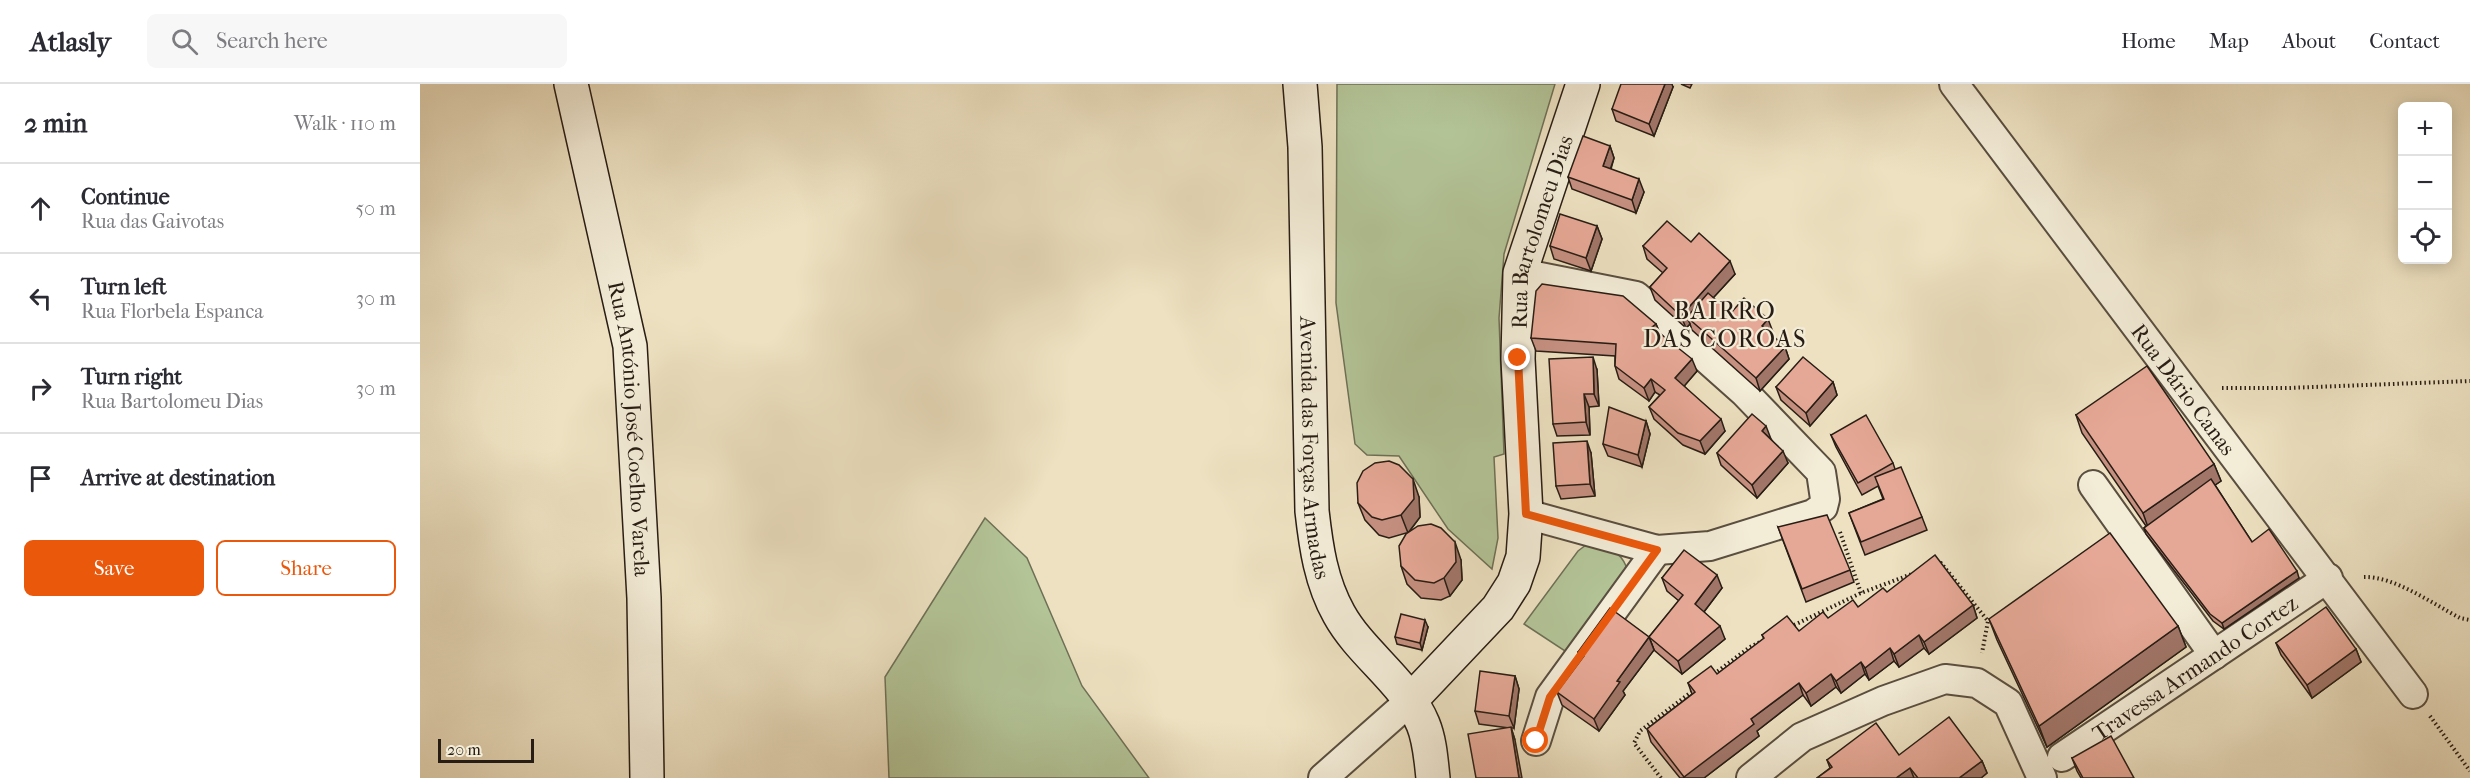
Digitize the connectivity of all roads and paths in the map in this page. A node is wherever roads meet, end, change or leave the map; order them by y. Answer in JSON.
{"nodes":[{"id":1,"x":572,"y":84,"type":"edge"},
{"id":2,"x":1300,"y":84,"type":"edge"},
{"id":3,"x":1583,"y":84,"type":"edge"},
{"id":4,"x":1954,"y":84,"type":"edge"},
{"id":5,"x":1520,"y":273,"type":"junction"},
{"id":6,"x":2470,"y":381,"type":"edge"},
{"id":7,"x":2183,"y":387,"type":"junction"},
{"id":8,"x":2093,"y":485,"type":"dead end"},
{"id":9,"x":1822,"y":507,"type":"junction"},
{"id":10,"x":1526,"y":514,"type":"junction"},
{"id":11,"x":1657,"y":550,"type":"junction"},
{"id":12,"x":1931,"y":567,"type":"edge"},
{"id":13,"x":1921,"y":570,"type":"edge"},
{"id":14,"x":2328,"y":578,"type":"junction"},
{"id":15,"x":1861,"y":593,"type":"junction"},
{"id":16,"x":2470,"y":620,"type":"edge"},
{"id":17,"x":1780,"y":632,"type":"edge"},
{"id":18,"x":1770,"y":637,"type":"edge"},
{"id":19,"x":2214,"y":655,"type":"junction"},
{"id":20,"x":1713,"y":675,"type":"edge"},
{"id":21,"x":1977,"y":683,"type":"junction"},
{"id":22,"x":1695,"y":689,"type":"edge"},
{"id":23,"x":2413,"y":694,"type":"joint"},
{"id":24,"x":1410,"y":701,"type":"junction"},
{"id":25,"x":1536,"y":741,"type":"dead end"},
{"id":26,"x":2062,"y":757,"type":"dead end"},
{"id":27,"x":2470,"y":771,"type":"edge"},
{"id":28,"x":647,"y":778,"type":"edge"},
{"id":29,"x":1323,"y":778,"type":"edge"},
{"id":30,"x":1433,"y":778,"type":"edge"},
{"id":31,"x":1661,"y":778,"type":"edge"},
{"id":32,"x":1751,"y":778,"type":"edge"},
{"id":33,"x":2042,"y":778,"type":"edge"}],
"edges":[{"from":1,"to":28,"type":"street","name":"Rua António José Coelho Varela"},
{"from":2,"to":24,"type":"street","name":"Avenida das Forças Armadas"},
{"from":3,"to":5,"type":"street","name":"Rua Bartolomeu Dias"},
{"from":4,"to":7,"type":"street","name":"Rua Dário Canas"},
{"from":5,"to":9,"type":"street"},
{"from":5,"to":10,"type":"street","name":"Rua Bartolomeu Dias"},
{"from":6,"to":7,"type":"path"},
{"from":7,"to":14,"type":"street","name":"Rua Dário Canas"},
{"from":8,"to":19,"type":"street"},
{"from":9,"to":11,"type":"street"},
{"from":9,"to":15,"type":"path"},
{"from":10,"to":11,"type":"street"},
{"from":10,"to":24,"type":"street","name":"Rua Bartolomeu Dias"},
{"from":11,"to":25,"type":"street"},
{"from":12,"to":21,"type":"path"},
{"from":13,"to":15,"type":"path"},
{"from":14,"to":16,"type":"path"},
{"from":14,"to":19,"type":"street","name":"Travessa Armando Cortez"},
{"from":14,"to":23,"type":"street","name":"Rua Dário Canas"},
{"from":15,"to":17,"type":"path"},
{"from":18,"to":20,"type":"path"},
{"from":19,"to":26,"type":"street","name":"Travessa Armando Cortez"},
{"from":21,"to":32,"type":"street"},
{"from":21,"to":33,"type":"street"},
{"from":22,"to":31,"type":"path"},
{"from":23,"to":27,"type":"path"},
{"from":24,"to":29,"type":"street"},
{"from":24,"to":30,"type":"street","name":"Avenida das Forças Armadas"}]}
